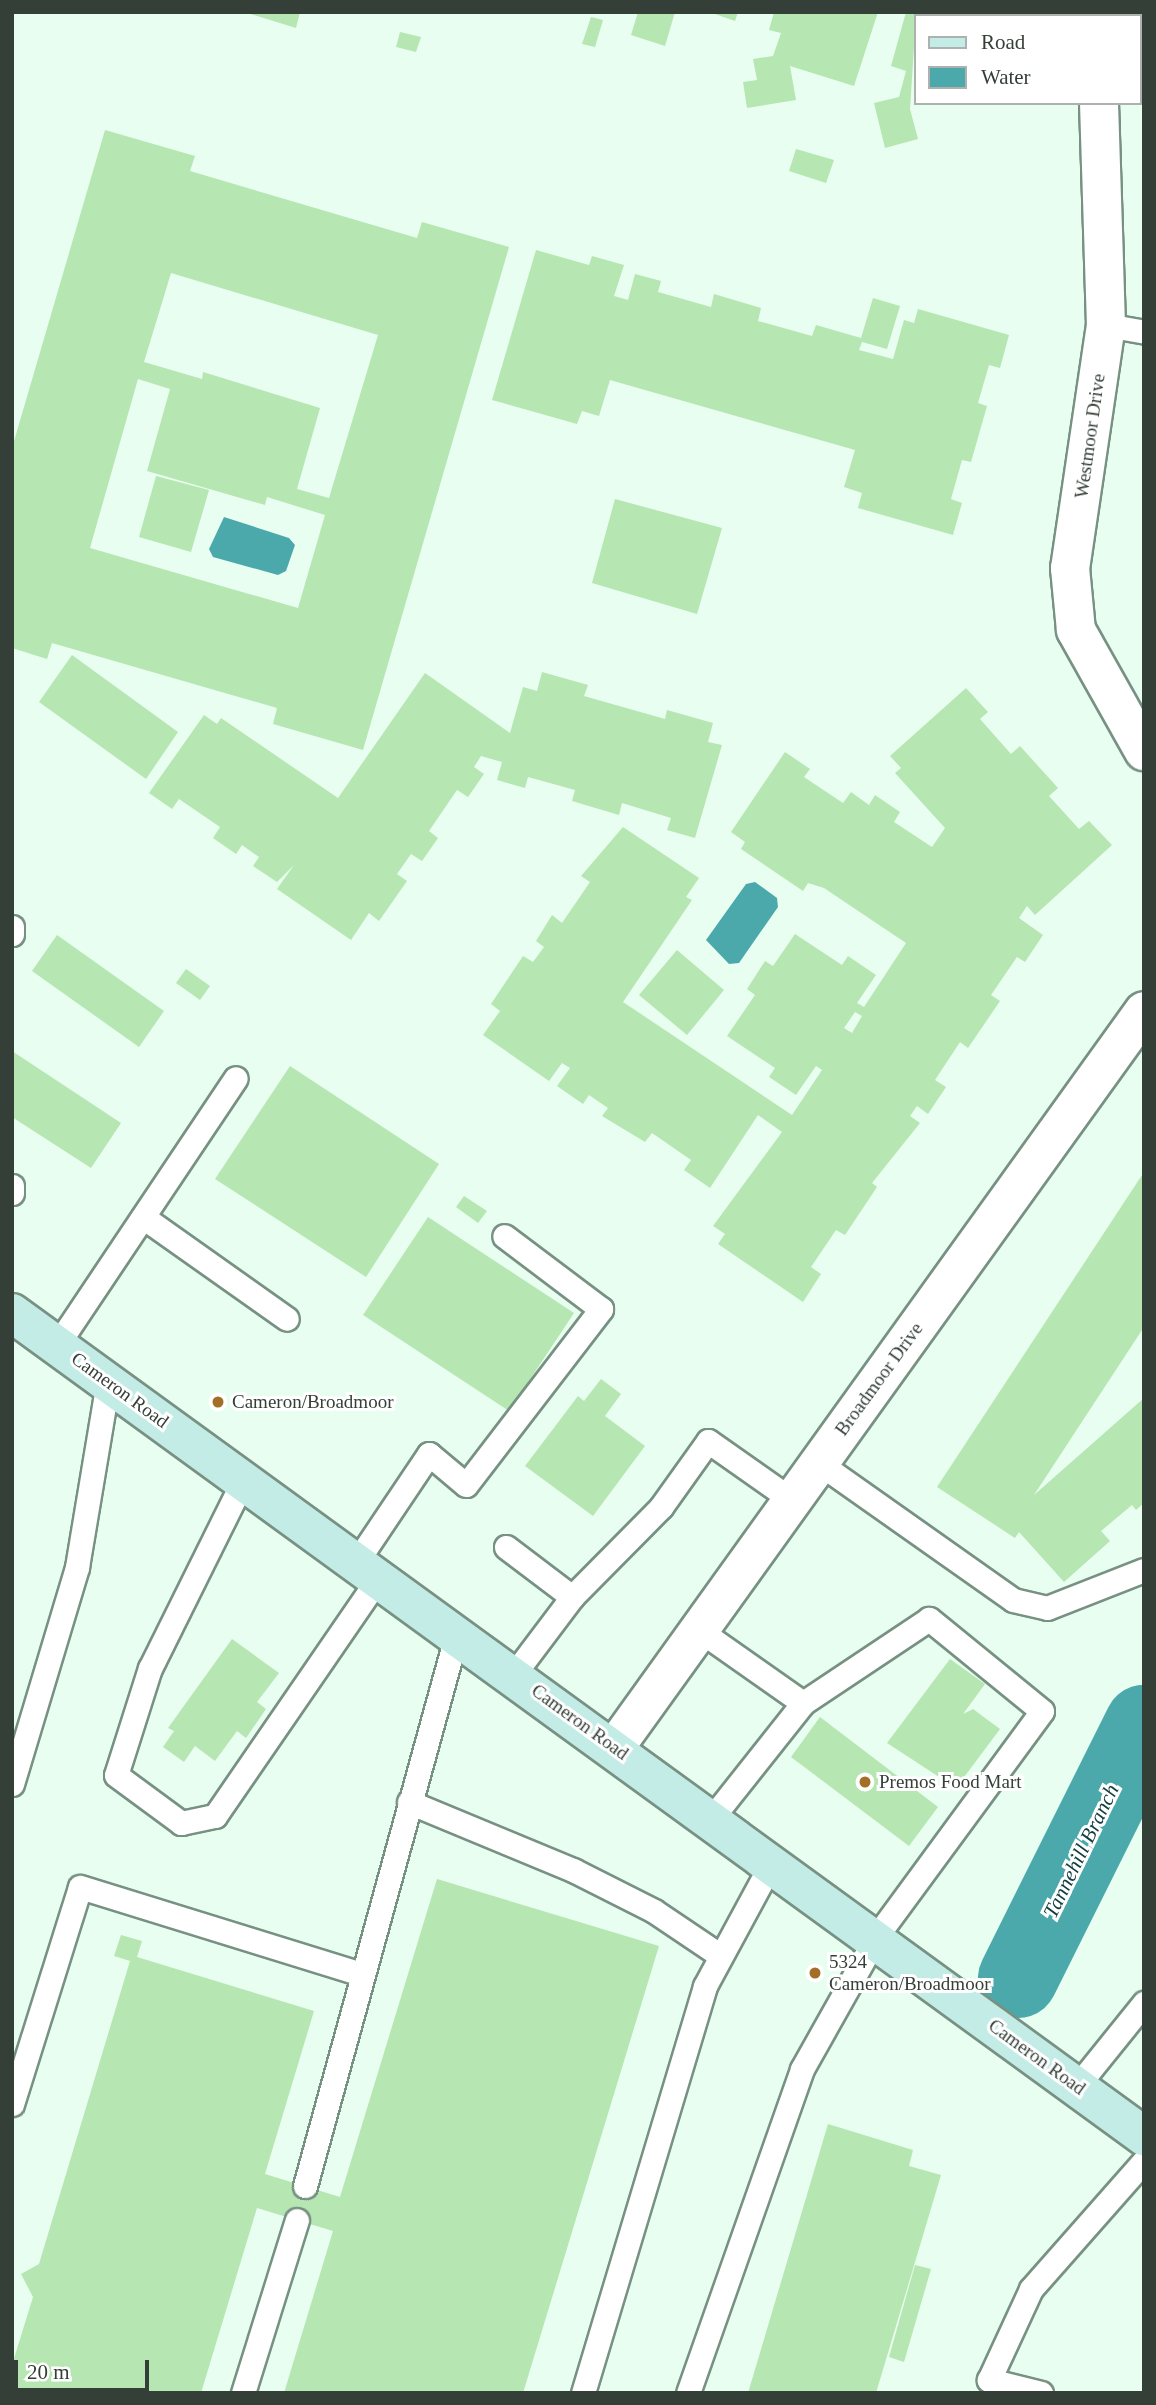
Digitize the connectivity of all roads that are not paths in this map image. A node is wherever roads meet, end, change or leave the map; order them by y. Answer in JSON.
{"nodes":[{"id":1,"x":1099,"y":105,"type":"edge"},
{"id":2,"x":1106,"y":325,"type":"junction"},
{"id":3,"x":1144,"y":332,"type":"edge"},
{"id":4,"x":1140,"y":731,"type":"edge"},
{"id":5,"x":12,"y":927,"type":"edge"},
{"id":6,"x":12,"y":934,"type":"edge"},
{"id":7,"x":1144,"y":1011,"type":"edge"},
{"id":8,"x":236,"y":1078,"type":"dead end"},
{"id":9,"x":12,"y":1186,"type":"edge"},
{"id":10,"x":12,"y":1193,"type":"edge"},
{"id":11,"x":143,"y":1217,"type":"junction"},
{"id":12,"x":504,"y":1236,"type":"dead end"},
{"id":13,"x":12,"y":1313,"type":"edge"},
{"id":14,"x":287,"y":1319,"type":"dead end"},
{"id":15,"x":57,"y":1345,"type":"junction"},
{"id":16,"x":108,"y":1382,"type":"junction"},
{"id":17,"x":819,"y":1463,"type":"junction"},
{"id":18,"x":244,"y":1479,"type":"junction"},
{"id":19,"x":792,"y":1500,"type":"junction"},
{"id":20,"x":506,"y":1547,"type":"dead end"},
{"id":21,"x":368,"y":1569,"type":"junction"},
{"id":22,"x":1144,"y":1570,"type":"edge"},
{"id":23,"x":572,"y":1597,"type":"junction"},
{"id":24,"x":699,"y":1630,"type":"junction"},
{"id":25,"x":457,"y":1633,"type":"junction"},
{"id":26,"x":514,"y":1674,"type":"junction"},
{"id":27,"x":803,"y":1703,"type":"junction"},
{"id":28,"x":615,"y":1747,"type":"junction"},
{"id":29,"x":12,"y":1784,"type":"edge"},
{"id":30,"x":409,"y":1802,"type":"junction"},
{"id":31,"x":712,"y":1818,"type":"junction"},
{"id":32,"x":772,"y":1862,"type":"junction"},
{"id":33,"x":876,"y":1937,"type":"junction"},
{"id":34,"x":718,"y":1954,"type":"junction"},
{"id":35,"x":361,"y":1974,"type":"junction"},
{"id":36,"x":1144,"y":2003,"type":"edge"},
{"id":37,"x":1077,"y":2086,"type":"junction"},
{"id":38,"x":12,"y":2104,"type":"edge"},
{"id":39,"x":1144,"y":2136,"type":"edge"},
{"id":40,"x":1144,"y":2161,"type":"edge"},
{"id":41,"x":305,"y":2186,"type":"dead end"},
{"id":42,"x":297,"y":2220,"type":"dead end"},
{"id":43,"x":243,"y":2393,"type":"edge"},
{"id":44,"x":583,"y":2393,"type":"edge"},
{"id":45,"x":688,"y":2393,"type":"edge"},
{"id":46,"x":1041,"y":2393,"type":"edge"}],
"edges":[{"from":1,"to":2,"type":"street","name":"Westmoor Drive"},
{"from":2,"to":3,"type":"lane"},
{"from":2,"to":4,"type":"street","name":"Westmoor Drive"},
{"from":5,"to":6,"type":"lane"},
{"from":7,"to":17,"type":"street","name":"Broadmoor Drive"},
{"from":8,"to":11,"type":"lane"},
{"from":9,"to":10,"type":"lane"},
{"from":11,"to":14,"type":"lane"},
{"from":11,"to":15,"type":"lane"},
{"from":12,"to":21,"type":"lane"},
{"from":13,"to":15,"type":"main road","name":"Cameron Road"},
{"from":15,"to":16,"type":"main road","name":"Cameron Road"},
{"from":16,"to":18,"type":"main road","name":"Cameron Road"},
{"from":16,"to":29,"type":"lane"},
{"from":17,"to":19,"type":"street","name":"Broadmoor Drive"},
{"from":17,"to":22,"type":"lane"},
{"from":18,"to":21,"type":"main road","name":"Cameron Road"},
{"from":18,"to":21,"type":"lane"},
{"from":19,"to":23,"type":"lane"},
{"from":19,"to":24,"type":"street","name":"Broadmoor Drive"},
{"from":20,"to":23,"type":"lane"},
{"from":21,"to":25,"type":"main road","name":"Cameron Road"},
{"from":23,"to":26,"type":"lane"},
{"from":24,"to":27,"type":"lane"},
{"from":24,"to":28,"type":"street","name":"Broadmoor Drive"},
{"from":25,"to":26,"type":"main road","name":"Cameron Road"},
{"from":25,"to":30,"type":"lane"},
{"from":26,"to":28,"type":"main road","name":"Cameron Road"},
{"from":27,"to":31,"type":"lane"},
{"from":27,"to":33,"type":"lane"},
{"from":28,"to":31,"type":"main road","name":"Cameron Road"},
{"from":30,"to":34,"type":"lane"},
{"from":30,"to":35,"type":"lane"},
{"from":31,"to":32,"type":"main road","name":"Cameron Road"},
{"from":32,"to":33,"type":"main road","name":"Cameron Road"},
{"from":32,"to":34,"type":"lane"},
{"from":33,"to":37,"type":"main road","name":"Cameron Road"},
{"from":33,"to":45,"type":"lane"},
{"from":34,"to":44,"type":"lane"},
{"from":35,"to":38,"type":"lane"},
{"from":35,"to":41,"type":"lane"},
{"from":36,"to":37,"type":"lane"},
{"from":37,"to":39,"type":"main road","name":"Cameron Road"},
{"from":40,"to":46,"type":"lane"},
{"from":42,"to":43,"type":"lane"}]}
